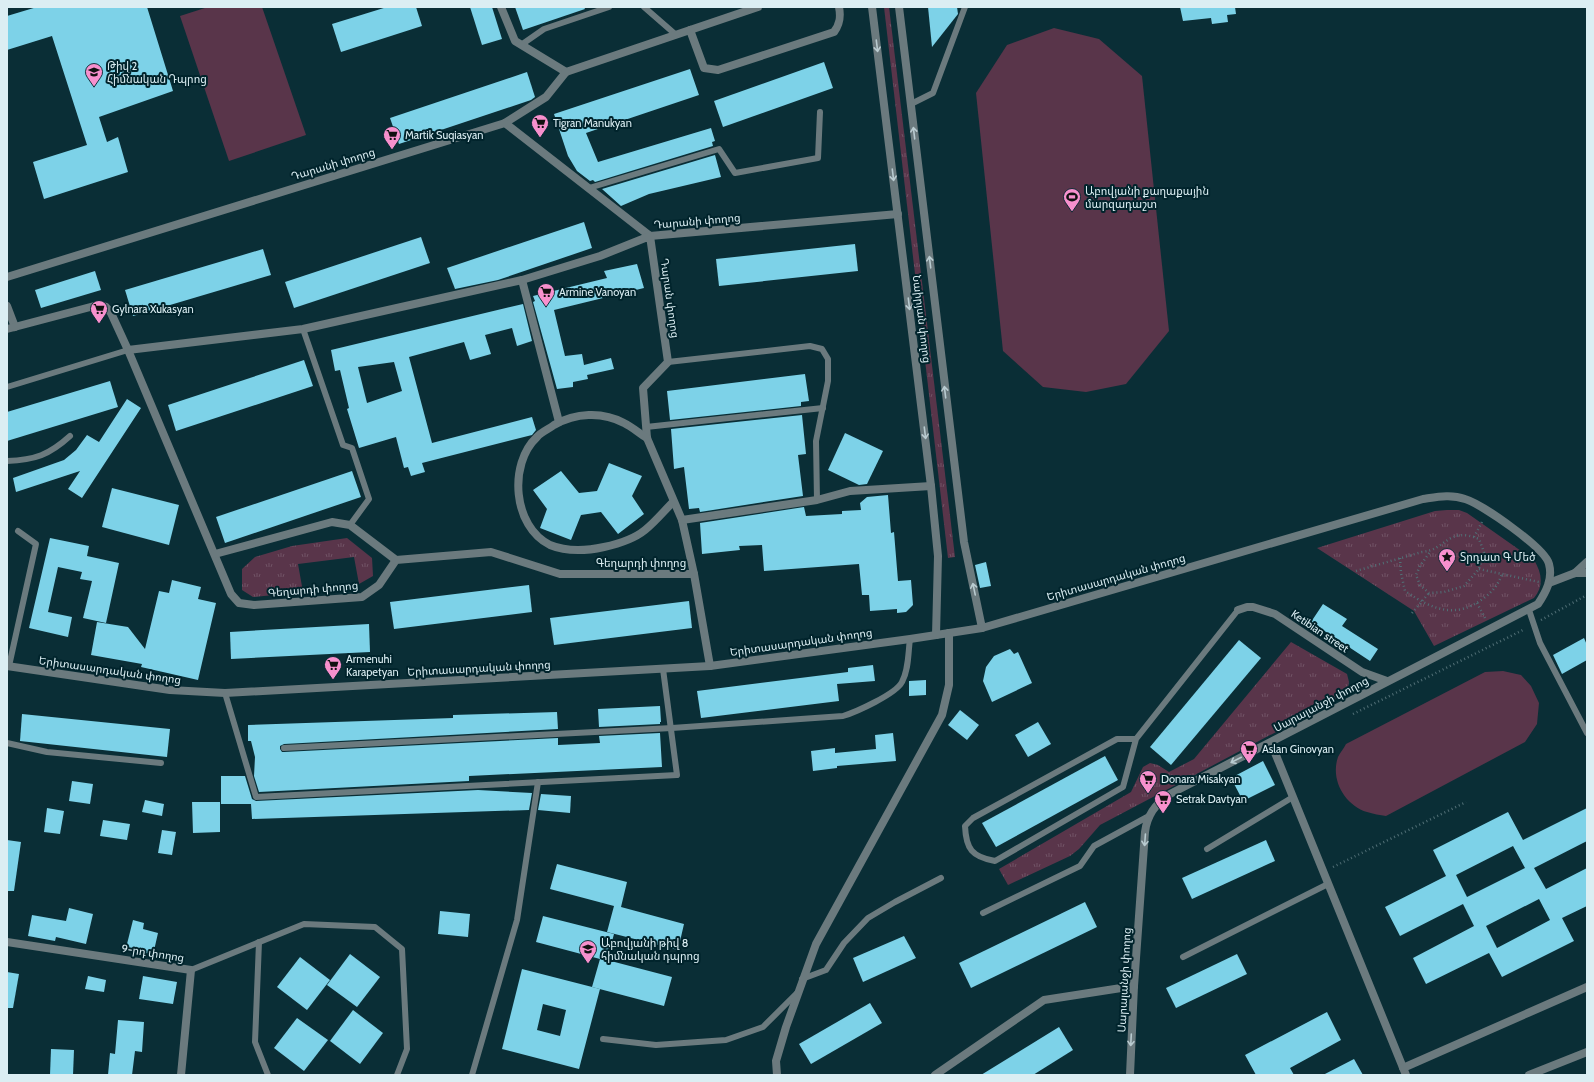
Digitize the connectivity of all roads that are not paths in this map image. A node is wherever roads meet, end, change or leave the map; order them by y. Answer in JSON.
{"nodes":[{"id":1,"x":502,"y":7,"type":"edge"},
{"id":2,"x":609,"y":7,"type":"edge"},
{"id":3,"x":644,"y":7,"type":"edge"},
{"id":4,"x":758,"y":7,"type":"edge"},
{"id":5,"x":839,"y":7,"type":"edge"},
{"id":6,"x":872,"y":7,"type":"edge"},
{"id":7,"x":899,"y":7,"type":"edge"},
{"id":8,"x":965,"y":7,"type":"edge"},
{"id":9,"x":690,"y":30,"type":"junction"},
{"id":10,"x":675,"y":34,"type":"junction"},
{"id":11,"x":521,"y":45,"type":"junction"},
{"id":12,"x":566,"y":72,"type":"junction"},
{"id":13,"x":911,"y":104,"type":"junction"},
{"id":14,"x":820,"y":112,"type":"dead end"},
{"id":15,"x":505,"y":123,"type":"junction"},
{"id":16,"x":589,"y":188,"type":"junction"},
{"id":17,"x":898,"y":214,"type":"junction"},
{"id":18,"x":650,"y":236,"type":"junction"},
{"id":19,"x":7,"y":277,"type":"edge"},
{"id":20,"x":522,"y":280,"type":"junction"},
{"id":21,"x":7,"y":306,"type":"edge"},
{"id":22,"x":11,"y":328,"type":"edge"},
{"id":23,"x":303,"y":329,"type":"junction"},
{"id":24,"x":128,"y":350,"type":"junction"},
{"id":25,"x":668,"y":362,"type":"junction"},
{"id":26,"x":7,"y":387,"type":"edge"},
{"id":27,"x":823,"y":408,"type":"junction"},
{"id":28,"x":559,"y":422,"type":"junction"},
{"id":29,"x":646,"y":427,"type":"junction"},
{"id":30,"x":70,"y":436,"type":"dead end"},
{"id":31,"x":647,"y":438,"type":"junction"},
{"id":32,"x":7,"y":461,"type":"edge"},
{"id":33,"x":931,"y":486,"type":"junction"},
{"id":34,"x":817,"y":500,"type":"junction"},
{"id":35,"x":673,"y":502,"type":"junction"},
{"id":36,"x":682,"y":520,"type":"junction"},
{"id":37,"x":350,"y":524,"type":"junction"},
{"id":38,"x":18,"y":531,"type":"dead end"},
{"id":39,"x":215,"y":554,"type":"junction"},
{"id":40,"x":396,"y":560,"type":"junction"},
{"id":41,"x":1587,"y":562,"type":"edge"},
{"id":42,"x":1550,"y":572,"type":"joint"},
{"id":43,"x":1587,"y":573,"type":"edge"},
{"id":44,"x":694,"y":574,"type":"junction"},
{"id":45,"x":1575,"y":574,"type":"junction"},
{"id":46,"x":1546,"y":583,"type":"junction"},
{"id":47,"x":1238,"y":610,"type":"joint"},
{"id":48,"x":1529,"y":610,"type":"junction"},
{"id":49,"x":982,"y":628,"type":"junction"},
{"id":50,"x":949,"y":633,"type":"junction"},
{"id":51,"x":936,"y":635,"type":"junction"},
{"id":52,"x":910,"y":639,"type":"junction"},
{"id":53,"x":8,"y":666,"type":"edge"},
{"id":54,"x":710,"y":666,"type":"junction"},
{"id":55,"x":663,"y":669,"type":"junction"},
{"id":56,"x":1387,"y":681,"type":"junction"},
{"id":57,"x":225,"y":692,"type":"junction"},
{"id":58,"x":672,"y":728,"type":"junction"},
{"id":59,"x":1587,"y":733,"type":"edge"},
{"id":60,"x":1136,"y":739,"type":"junction"},
{"id":61,"x":7,"y":743,"type":"edge"},
{"id":62,"x":1271,"y":743,"type":"junction"},
{"id":63,"x":284,"y":748,"type":"dead end"},
{"id":64,"x":161,"y":763,"type":"dead end"},
{"id":65,"x":538,"y":782,"type":"junction"},
{"id":66,"x":1293,"y":797,"type":"junction"},
{"id":67,"x":1149,"y":816,"type":"junction"},
{"id":68,"x":1207,"y":849,"type":"dead end"},
{"id":69,"x":941,"y":878,"type":"dead end"},
{"id":70,"x":1328,"y":884,"type":"junction"},
{"id":71,"x":982,"y":913,"type":"dead end"},
{"id":72,"x":7,"y":942,"type":"edge"},
{"id":73,"x":259,"y":942,"type":"junction"},
{"id":74,"x":1183,"y":957,"type":"dead end"},
{"id":75,"x":191,"y":970,"type":"junction"},
{"id":76,"x":802,"y":979,"type":"junction"},
{"id":77,"x":1134,"y":986,"type":"junction"},
{"id":78,"x":1587,"y":986,"type":"edge"},
{"id":79,"x":798,"y":992,"type":"junction"},
{"id":80,"x":603,"y":1039,"type":"dead end"},
{"id":81,"x":1587,"y":1052,"type":"edge"},
{"id":82,"x":1405,"y":1071,"type":"edge"},
{"id":83,"x":181,"y":1075,"type":"edge"},
{"id":84,"x":268,"y":1075,"type":"edge"},
{"id":85,"x":397,"y":1075,"type":"edge"},
{"id":86,"x":472,"y":1075,"type":"edge"},
{"id":87,"x":777,"y":1075,"type":"edge"},
{"id":88,"x":935,"y":1075,"type":"edge"},
{"id":89,"x":1130,"y":1075,"type":"edge"},
{"id":90,"x":1529,"y":1075,"type":"edge"}],
"edges":[{"from":1,"to":11,"type":"street"},
{"from":2,"to":11,"type":"lane"},
{"from":3,"to":10,"type":"lane"},
{"from":4,"to":9,"type":"street"},
{"from":5,"to":9,"type":"street"},
{"from":6,"to":17,"type":"street","name":"Նաիրյան փողոց","one_way":true},
{"from":7,"to":13,"type":"street","name":"Նաիրյան փողոց"},
{"from":8,"to":13,"type":"lane"},
{"from":9,"to":10,"type":"street"},
{"from":10,"to":12,"type":"street"},
{"from":11,"to":12,"type":"street"},
{"from":12,"to":15,"type":"street"},
{"from":49,"to":13,"type":"street","name":"Նաիրյան փողոց","one_way":true},
{"from":14,"to":16,"type":"lane"},
{"from":15,"to":16,"type":"street","name":"Դարանի փողոց"},
{"from":15,"to":19,"type":"street","name":"Դարանի փողոց"},
{"from":16,"to":18,"type":"street","name":"Դարանի փողոց"},
{"from":17,"to":18,"type":"street","name":"Դարանի փողոց"},
{"from":17,"to":33,"type":"street","name":"Նաիրյան փողոց","one_way":true},
{"from":18,"to":20,"type":"street"},
{"from":18,"to":25,"type":"street","name":"Դարան փողոց"},
{"from":20,"to":23,"type":"street"},
{"from":20,"to":28,"type":"street"},
{"from":21,"to":22,"type":"street"},
{"from":22,"to":24,"type":"street","name":"Գեղարդի փողոց"},
{"from":23,"to":24,"type":"street"},
{"from":23,"to":37,"type":"lane"},
{"from":24,"to":26,"type":"lane"},
{"from":24,"to":39,"type":"street","name":"Գեղարդի փողոց"},
{"from":25,"to":27,"type":"lane"},
{"from":25,"to":29,"type":"street"},
{"from":27,"to":29,"type":"lane"},
{"from":27,"to":34,"type":"lane"},
{"from":28,"to":31,"type":"street"},
{"from":28,"to":35,"type":"street"},
{"from":29,"to":31,"type":"street"},
{"from":30,"to":32,"type":"lane"},
{"from":31,"to":35,"type":"street"},
{"from":33,"to":34,"type":"street"},
{"from":33,"to":51,"type":"street","name":"Նաիրյան փողոց"},
{"from":34,"to":36,"type":"street"},
{"from":35,"to":36,"type":"street"},
{"from":36,"to":44,"type":"street"},
{"from":37,"to":39,"type":"street"},
{"from":37,"to":40,"type":"street"},
{"from":38,"to":53,"type":"lane"},
{"from":39,"to":40,"type":"street","name":"Գեղարդի փողոց"},
{"from":40,"to":44,"type":"street","name":"Գեղարդի փողոց"},
{"from":41,"to":45,"type":"street"},
{"from":42,"to":46,"type":"street","name":"Սարալանջի փողոց"},
{"from":42,"to":49,"type":"street","name":"Երիտասարդական փողոց"},
{"from":43,"to":45,"type":"street"},
{"from":44,"to":54,"type":"street"},
{"from":45,"to":46,"type":"street"},
{"from":46,"to":48,"type":"street","name":"Սարալանջի փողոց"},
{"from":47,"to":56,"type":"street","name":"Ketibian street"},
{"from":47,"to":60,"type":"lane"},
{"from":48,"to":56,"type":"street","name":"Սարալանջի փողոց"},
{"from":48,"to":59,"type":"lane"},
{"from":49,"to":50,"type":"street","name":"Երիտասարդական փողոց"},
{"from":50,"to":51,"type":"street","name":"Երիտասարդական փողոց"},
{"from":50,"to":76,"type":"street"},
{"from":51,"to":52,"type":"street","name":"Երիտասարդական փողոց"},
{"from":52,"to":54,"type":"street","name":"Երիտասարդական փողոց"},
{"from":52,"to":58,"type":"lane"},
{"from":53,"to":57,"type":"street","name":"Երիտասարդական փողոց"},
{"from":54,"to":55,"type":"street","name":"Երիտասարդական փողոց"},
{"from":55,"to":57,"type":"street","name":"Երիտասարդական փողոց"},
{"from":55,"to":58,"type":"lane"},
{"from":56,"to":62,"type":"street","name":"Սարալանջի փողոց"},
{"from":57,"to":65,"type":"lane"},
{"from":58,"to":63,"type":"lane"},
{"from":58,"to":65,"type":"lane"},
{"from":60,"to":60,"type":"lane"},
{"from":61,"to":64,"type":"lane"},
{"from":62,"to":66,"type":"street"},
{"from":62,"to":67,"type":"street","name":"Սարալանջի փողոց","one_way":true},
{"from":65,"to":86,"type":"lane"},
{"from":66,"to":68,"type":"lane"},
{"from":66,"to":70,"type":"street"},
{"from":67,"to":71,"type":"lane"},
{"from":67,"to":77,"type":"street","name":"Սարալանջի փողոց","one_way":true},
{"from":69,"to":76,"type":"lane"},
{"from":70,"to":74,"type":"lane"},
{"from":70,"to":82,"type":"street"},
{"from":72,"to":75,"type":"street","name":"9-րդ փողոց"},
{"from":73,"to":75,"type":"lane"},
{"from":73,"to":84,"type":"lane"},
{"from":73,"to":85,"type":"lane"},
{"from":75,"to":83,"type":"street","name":"9-րդ փողոց"},
{"from":76,"to":79,"type":"street"},
{"from":77,"to":88,"type":"street"},
{"from":77,"to":89,"type":"street","name":"Սարալանջի փողոց","one_way":true},
{"from":78,"to":82,"type":"street"},
{"from":79,"to":80,"type":"lane"},
{"from":79,"to":87,"type":"street"},
{"from":81,"to":90,"type":"street"}]}
